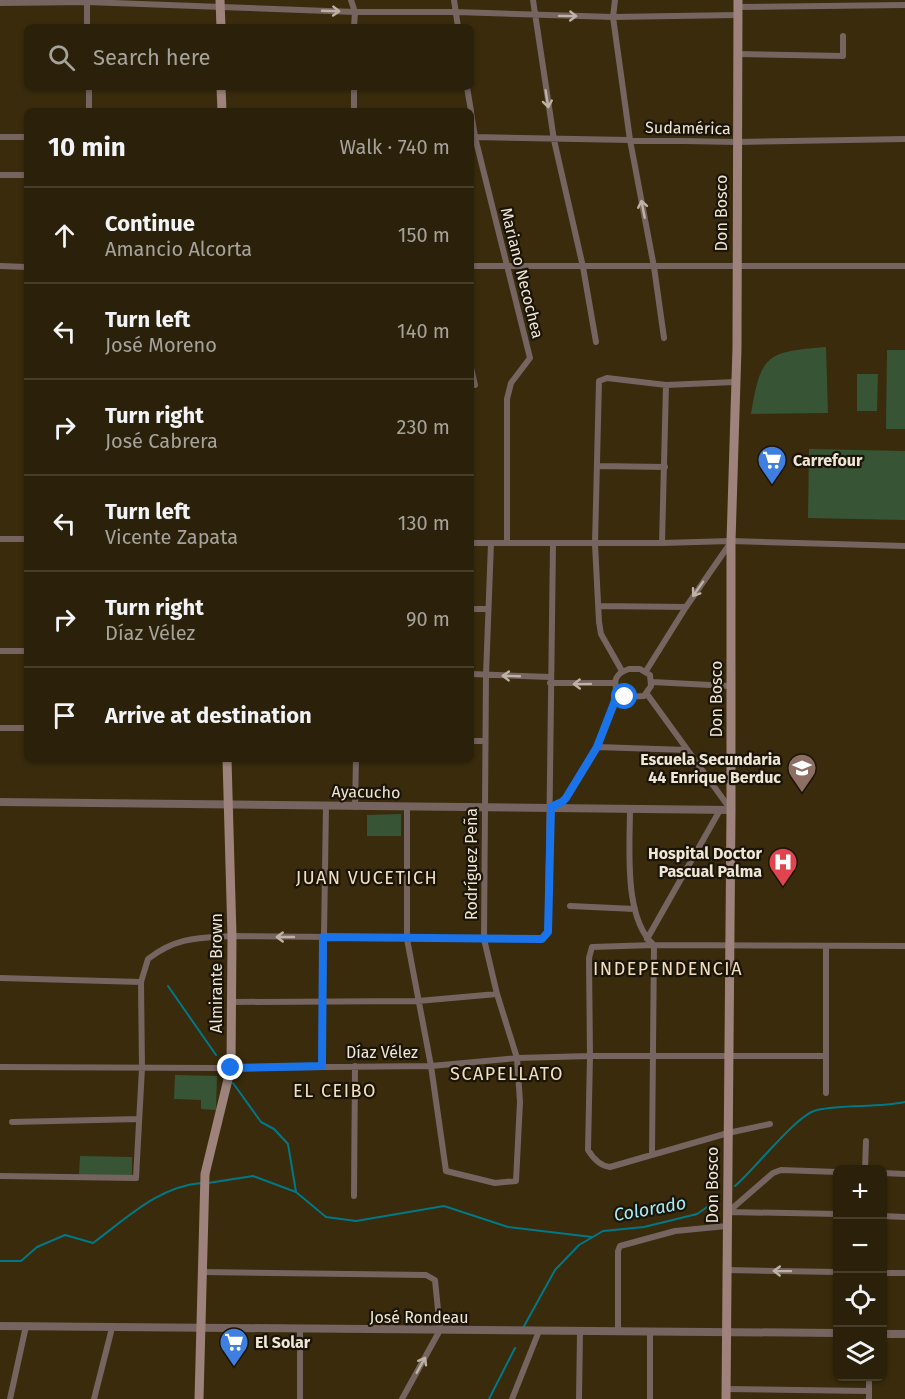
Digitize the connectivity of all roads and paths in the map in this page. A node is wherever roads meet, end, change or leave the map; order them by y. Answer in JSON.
{"nodes":[{"id":1,"x":351,"y":0,"type":"edge"},
{"id":2,"x":454,"y":0,"type":"edge"},
{"id":3,"x":533,"y":0,"type":"edge"},
{"id":4,"x":615,"y":0,"type":"edge"},
{"id":5,"x":87,"y":1,"type":"edge"},
{"id":6,"x":0,"y":3,"type":"edge"},
{"id":7,"x":220,"y":3,"type":"edge"},
{"id":8,"x":900,"y":4,"type":"edge"},
{"id":9,"x":738,"y":7,"type":"edge"},
{"id":10,"x":355,"y":12,"type":"junction"},
{"id":11,"x":456,"y":12,"type":"junction"},
{"id":12,"x":534,"y":15,"type":"junction"},
{"id":13,"x":613,"y":16,"type":"junction"},
{"id":14,"x":87,"y":24,"type":"edge"},
{"id":15,"x":221,"y":24,"type":"edge"},
{"id":16,"x":354,"y":24,"type":"edge"},
{"id":17,"x":458,"y":24,"type":"edge"},
{"id":18,"x":843,"y":36,"type":"dead end"},
{"id":19,"x":738,"y":54,"type":"junction"},
{"id":20,"x":88,"y":90,"type":"edge"},
{"id":21,"x":221,"y":90,"type":"edge"},
{"id":22,"x":354,"y":90,"type":"edge"},
{"id":23,"x":468,"y":90,"type":"edge"},
{"id":24,"x":89,"y":108,"type":"edge"},
{"id":25,"x":222,"y":108,"type":"edge"},
{"id":26,"x":354,"y":108,"type":"edge"},
{"id":27,"x":470,"y":108,"type":"edge"},
{"id":28,"x":0,"y":137,"type":"edge"},
{"id":29,"x":24,"y":137,"type":"edge"},
{"id":30,"x":474,"y":137,"type":"edge"},
{"id":31,"x":905,"y":139,"type":"edge"},
{"id":32,"x":554,"y":140,"type":"junction"},
{"id":33,"x":630,"y":140,"type":"junction"},
{"id":34,"x":474,"y":141,"type":"edge"},
{"id":35,"x":737,"y":142,"type":"junction"},
{"id":36,"x":0,"y":175,"type":"edge"},
{"id":37,"x":24,"y":175,"type":"edge"},
{"id":38,"x":507,"y":265,"type":"junction"},
{"id":39,"x":0,"y":266,"type":"edge"},
{"id":40,"x":474,"y":266,"type":"edge"},
{"id":41,"x":736,"y":266,"type":"junction"},
{"id":42,"x":905,"y":266,"type":"edge"},
{"id":43,"x":24,"y":267,"type":"edge"},
{"id":44,"x":583,"y":267,"type":"junction"},
{"id":45,"x":654,"y":267,"type":"junction"},
{"id":46,"x":664,"y":338,"type":"dead end"},
{"id":47,"x":596,"y":342,"type":"dead end"},
{"id":48,"x":474,"y":381,"type":"edge"},
{"id":49,"x":735,"y":382,"type":"junction"},
{"id":50,"x":475,"y":385,"type":"dead end"},
{"id":51,"x":666,"y":386,"type":"junction"},
{"id":52,"x":597,"y":466,"type":"junction"},
{"id":53,"x":665,"y":467,"type":"junction"},
{"id":54,"x":0,"y":539,"type":"edge"},
{"id":55,"x":24,"y":539,"type":"edge"},
{"id":56,"x":731,"y":541,"type":"junction"},
{"id":57,"x":474,"y":543,"type":"edge"},
{"id":58,"x":491,"y":543,"type":"junction"},
{"id":59,"x":507,"y":543,"type":"junction"},
{"id":60,"x":553,"y":543,"type":"junction"},
{"id":61,"x":662,"y":543,"type":"junction"},
{"id":62,"x":595,"y":544,"type":"junction"},
{"id":63,"x":905,"y":546,"type":"edge"},
{"id":64,"x":599,"y":606,"type":"junction"},
{"id":65,"x":686,"y":607,"type":"junction"},
{"id":66,"x":474,"y":609,"type":"edge"},
{"id":67,"x":488,"y":609,"type":"junction"},
{"id":68,"x":0,"y":651,"type":"edge"},
{"id":69,"x":24,"y":651,"type":"edge"},
{"id":70,"x":622,"y":671,"type":"junction"},
{"id":71,"x":646,"y":671,"type":"junction"},
{"id":72,"x":474,"y":674,"type":"edge"},
{"id":73,"x":486,"y":675,"type":"junction"},
{"id":74,"x":550,"y":680,"type":"junction"},
{"id":75,"x":652,"y":682,"type":"junction"},
{"id":76,"x":615,"y":683,"type":"junction"},
{"id":77,"x":730,"y":686,"type":"junction"},
{"id":78,"x":618,"y":693,"type":"junction"},
{"id":79,"x":647,"y":694,"type":"junction"},
{"id":80,"x":0,"y":728,"type":"edge"},
{"id":81,"x":24,"y":728,"type":"edge"},
{"id":82,"x":474,"y":741,"type":"edge"},
{"id":83,"x":485,"y":741,"type":"junction"},
{"id":84,"x":597,"y":747,"type":"junction"},
{"id":85,"x":687,"y":750,"type":"junction"},
{"id":86,"x":227,"y":762,"type":"edge"},
{"id":87,"x":356,"y":762,"type":"edge"},
{"id":88,"x":0,"y":802,"type":"edge"},
{"id":89,"x":227,"y":804,"type":"junction"},
{"id":90,"x":326,"y":805,"type":"junction"},
{"id":91,"x":407,"y":806,"type":"junction"},
{"id":92,"x":356,"y":807,"type":"junction"},
{"id":93,"x":484,"y":807,"type":"junction"},
{"id":94,"x":551,"y":807,"type":"junction"},
{"id":95,"x":630,"y":808,"type":"junction"},
{"id":96,"x":720,"y":810,"type":"junction"},
{"id":97,"x":731,"y":810,"type":"junction"},
{"id":98,"x":570,"y":906,"type":"dead end"},
{"id":99,"x":635,"y":909,"type":"junction"},
{"id":100,"x":232,"y":936,"type":"junction"},
{"id":101,"x":323,"y":937,"type":"junction"},
{"id":102,"x":407,"y":939,"type":"junction"},
{"id":103,"x":484,"y":939,"type":"junction"},
{"id":104,"x":646,"y":939,"type":"junction"},
{"id":105,"x":654,"y":945,"type":"junction"},
{"id":106,"x":729,"y":946,"type":"junction"},
{"id":107,"x":826,"y":946,"type":"junction"},
{"id":108,"x":905,"y":946,"type":"edge"},
{"id":109,"x":0,"y":978,"type":"edge"},
{"id":110,"x":141,"y":982,"type":"junction"},
{"id":111,"x":497,"y":994,"type":"junction"},
{"id":112,"x":418,"y":1001,"type":"junction"},
{"id":113,"x":231,"y":1002,"type":"junction"},
{"id":114,"x":322,"y":1003,"type":"junction"},
{"id":115,"x":590,"y":1056,"type":"junction"},
{"id":116,"x":652,"y":1056,"type":"junction"},
{"id":117,"x":825,"y":1056,"type":"junction"},
{"id":118,"x":728,"y":1057,"type":"junction"},
{"id":119,"x":518,"y":1058,"type":"junction"},
{"id":120,"x":322,"y":1066,"type":"junction"},
{"id":121,"x":355,"y":1066,"type":"junction"},
{"id":122,"x":431,"y":1066,"type":"junction"},
{"id":123,"x":0,"y":1067,"type":"edge"},
{"id":124,"x":142,"y":1068,"type":"junction"},
{"id":125,"x":231,"y":1068,"type":"junction"},
{"id":126,"x":826,"y":1093,"type":"dead end"},
{"id":127,"x":139,"y":1119,"type":"junction"},
{"id":128,"x":12,"y":1122,"type":"dead end"},
{"id":129,"x":770,"y":1124,"type":"dead end"},
{"id":130,"x":728,"y":1133,"type":"junction"},
{"id":131,"x":866,"y":1141,"type":"dead end"},
{"id":132,"x":652,"y":1154,"type":"junction"},
{"id":133,"x":864,"y":1165,"type":"edge"},
{"id":134,"x":833,"y":1172,"type":"edge"},
{"id":135,"x":887,"y":1173,"type":"edge"},
{"id":136,"x":905,"y":1174,"type":"edge"},
{"id":137,"x":0,"y":1176,"type":"edge"},
{"id":138,"x":354,"y":1196,"type":"dead end"},
{"id":139,"x":728,"y":1212,"type":"junction"},
{"id":140,"x":833,"y":1214,"type":"edge"},
{"id":141,"x":887,"y":1216,"type":"edge"},
{"id":142,"x":905,"y":1216,"type":"edge"},
{"id":143,"x":727,"y":1226,"type":"junction"},
{"id":144,"x":727,"y":1270,"type":"junction"},
{"id":145,"x":202,"y":1272,"type":"junction"},
{"id":146,"x":833,"y":1272,"type":"edge"},
{"id":147,"x":887,"y":1273,"type":"edge"},
{"id":148,"x":905,"y":1273,"type":"edge"},
{"id":149,"x":0,"y":1326,"type":"edge"},
{"id":150,"x":26,"y":1326,"type":"junction"},
{"id":151,"x":112,"y":1328,"type":"junction"},
{"id":152,"x":199,"y":1329,"type":"junction"},
{"id":153,"x":300,"y":1330,"type":"junction"},
{"id":154,"x":440,"y":1330,"type":"junction"},
{"id":155,"x":539,"y":1331,"type":"junction"},
{"id":156,"x":580,"y":1332,"type":"junction"},
{"id":157,"x":618,"y":1332,"type":"junction"},
{"id":158,"x":650,"y":1332,"type":"junction"},
{"id":159,"x":727,"y":1333,"type":"junction"},
{"id":160,"x":833,"y":1333,"type":"edge"},
{"id":161,"x":887,"y":1334,"type":"edge"},
{"id":162,"x":905,"y":1334,"type":"edge"},
{"id":163,"x":869,"y":1381,"type":"edge"},
{"id":164,"x":869,"y":1391,"type":"junction"},
{"id":165,"x":726,"y":1394,"type":"edge"},
{"id":166,"x":10,"y":1399,"type":"edge"},
{"id":167,"x":94,"y":1399,"type":"edge"},
{"id":168,"x":199,"y":1399,"type":"edge"},
{"id":169,"x":300,"y":1399,"type":"edge"},
{"id":170,"x":402,"y":1399,"type":"edge"},
{"id":171,"x":512,"y":1399,"type":"edge"},
{"id":172,"x":579,"y":1399,"type":"edge"},
{"id":173,"x":650,"y":1399,"type":"edge"},
{"id":174,"x":869,"y":1399,"type":"edge"}],
"edges":[{"from":1,"to":10,"type":"street"},
{"from":2,"to":11,"type":"street"},
{"from":3,"to":12,"type":"street"},
{"from":4,"to":13,"type":"street"},
{"from":5,"to":6,"type":"street"},
{"from":5,"to":7,"type":"street"},
{"from":5,"to":14,"type":"street"},
{"from":7,"to":10,"type":"street","one_way":true},
{"from":7,"to":15,"type":"main road"},
{"from":8,"to":9,"type":"street"},
{"from":9,"to":13,"type":"street"},
{"from":9,"to":19,"type":"main road","name":"Don Bosco"},
{"from":10,"to":11,"type":"street"},
{"from":10,"to":16,"type":"street"},
{"from":11,"to":12,"type":"street"},
{"from":11,"to":17,"type":"street"},
{"from":12,"to":13,"type":"street","one_way":true},
{"from":12,"to":32,"type":"street","one_way":true},
{"from":13,"to":33,"type":"street"},
{"from":18,"to":19,"type":"street"},
{"from":19,"to":35,"type":"main road","name":"Don Bosco"},
{"from":20,"to":24,"type":"street"},
{"from":21,"to":25,"type":"main road"},
{"from":22,"to":26,"type":"street"},
{"from":23,"to":27,"type":"street","name":"Mariano Necochea"},
{"from":28,"to":29,"type":"street"},
{"from":30,"to":32,"type":"street","name":"Sudamérica"},
{"from":31,"to":35,"type":"street","name":"Sudamérica"},
{"from":32,"to":33,"type":"street","name":"Sudamérica"},
{"from":32,"to":44,"type":"street"},
{"from":33,"to":35,"type":"street","name":"Sudamérica"},
{"from":45,"to":33,"type":"street","one_way":true},
{"from":34,"to":38,"type":"street","name":"Mariano Necochea"},
{"from":35,"to":41,"type":"main road","name":"Don Bosco"},
{"from":36,"to":37,"type":"street"},
{"from":38,"to":40,"type":"street"},
{"from":38,"to":44,"type":"street"},
{"from":38,"to":59,"type":"street","name":"Mariano Necochea"},
{"from":39,"to":43,"type":"street"},
{"from":41,"to":42,"type":"street"},
{"from":41,"to":45,"type":"street"},
{"from":41,"to":49,"type":"main road","name":"Don Bosco"},
{"from":44,"to":45,"type":"street"},
{"from":44,"to":47,"type":"street"},
{"from":45,"to":46,"type":"street"},
{"from":48,"to":50,"type":"street"},
{"from":49,"to":51,"type":"street"},
{"from":49,"to":56,"type":"main road","name":"Don Bosco"},
{"from":51,"to":52,"type":"street"},
{"from":51,"to":53,"type":"street"},
{"from":52,"to":53,"type":"street"},
{"from":52,"to":62,"type":"street"},
{"from":53,"to":61,"type":"street"},
{"from":54,"to":55,"type":"street"},
{"from":56,"to":61,"type":"street"},
{"from":56,"to":63,"type":"street"},
{"from":56,"to":65,"type":"street","one_way":true},
{"from":56,"to":77,"type":"main road","name":"Don Bosco"},
{"from":57,"to":58,"type":"street"},
{"from":58,"to":59,"type":"street"},
{"from":58,"to":67,"type":"street","name":"Rodríguez Peña"},
{"from":59,"to":60,"type":"street"},
{"from":60,"to":62,"type":"street"},
{"from":60,"to":74,"type":"street"},
{"from":61,"to":62,"type":"street"},
{"from":62,"to":64,"type":"street"},
{"from":64,"to":65,"type":"street"},
{"from":64,"to":70,"type":"street"},
{"from":65,"to":71,"type":"street"},
{"from":66,"to":67,"type":"street"},
{"from":67,"to":73,"type":"street","name":"Rodríguez Peña"},
{"from":68,"to":69,"type":"street"},
{"from":70,"to":71,"type":"street"},
{"from":70,"to":76,"type":"street"},
{"from":71,"to":75,"type":"street"},
{"from":72,"to":73,"type":"street"},
{"from":74,"to":73,"type":"street","one_way":true},
{"from":73,"to":83,"type":"street","name":"Rodríguez Peña"},
{"from":76,"to":74,"type":"street","one_way":true},
{"from":74,"to":94,"type":"street"},
{"from":75,"to":77,"type":"street"},
{"from":75,"to":79,"type":"street"},
{"from":76,"to":78,"type":"street"},
{"from":77,"to":97,"type":"main road","name":"Don Bosco"},
{"from":78,"to":79,"type":"street"},
{"from":78,"to":84,"type":"street"},
{"from":79,"to":85,"type":"street"},
{"from":80,"to":81,"type":"street"},
{"from":82,"to":83,"type":"street"},
{"from":83,"to":93,"type":"street","name":"Rodríguez Peña"},
{"from":84,"to":85,"type":"street"},
{"from":84,"to":94,"type":"street"},
{"from":85,"to":97,"type":"street"},
{"from":86,"to":89,"type":"main road","name":"Almirante Brown"},
{"from":87,"to":92,"type":"street"},
{"from":88,"to":89,"type":"street","name":"Ayacucho"},
{"from":89,"to":90,"type":"street","name":"Ayacucho"},
{"from":89,"to":100,"type":"main road","name":"Almirante Brown"},
{"from":90,"to":92,"type":"street","name":"Ayacucho"},
{"from":90,"to":101,"type":"street"},
{"from":91,"to":92,"type":"street","name":"Ayacucho"},
{"from":91,"to":93,"type":"street","name":"Ayacucho"},
{"from":91,"to":102,"type":"street"},
{"from":93,"to":94,"type":"street","name":"Ayacucho"},
{"from":93,"to":103,"type":"street","name":"Rodríguez Peña"},
{"from":94,"to":95,"type":"street","name":"Ayacucho"},
{"from":94,"to":103,"type":"street"},
{"from":95,"to":96,"type":"street","name":"Ayacucho"},
{"from":95,"to":99,"type":"street"},
{"from":96,"to":97,"type":"street","name":"Ayacucho"},
{"from":96,"to":104,"type":"street"},
{"from":97,"to":106,"type":"main road","name":"Don Bosco"},
{"from":98,"to":99,"type":"street"},
{"from":99,"to":104,"type":"street"},
{"from":101,"to":100,"type":"street","one_way":true},
{"from":100,"to":110,"type":"street"},
{"from":100,"to":113,"type":"main road","name":"Almirante Brown"},
{"from":101,"to":102,"type":"street"},
{"from":101,"to":114,"type":"street"},
{"from":102,"to":103,"type":"street"},
{"from":102,"to":112,"type":"street"},
{"from":103,"to":111,"type":"street","name":"Rodríguez Peña"},
{"from":104,"to":105,"type":"street"},
{"from":105,"to":106,"type":"street"},
{"from":105,"to":115,"type":"street"},
{"from":105,"to":116,"type":"street"},
{"from":106,"to":107,"type":"street"},
{"from":106,"to":118,"type":"main road","name":"Don Bosco"},
{"from":107,"to":108,"type":"street"},
{"from":107,"to":117,"type":"street"},
{"from":109,"to":110,"type":"street"},
{"from":110,"to":124,"type":"street"},
{"from":111,"to":112,"type":"street"},
{"from":111,"to":119,"type":"street","name":"Rodríguez Peña"},
{"from":112,"to":114,"type":"street"},
{"from":112,"to":122,"type":"street"},
{"from":113,"to":114,"type":"street"},
{"from":113,"to":125,"type":"main road","name":"Almirante Brown"},
{"from":114,"to":120,"type":"street"},
{"from":115,"to":116,"type":"street","name":"Díaz Vélez"},
{"from":115,"to":119,"type":"street","name":"Díaz Vélez"},
{"from":115,"to":132,"type":"street"},
{"from":116,"to":118,"type":"street","name":"Díaz Vélez"},
{"from":116,"to":132,"type":"street"},
{"from":117,"to":118,"type":"street","name":"Díaz Vélez"},
{"from":117,"to":126,"type":"street"},
{"from":118,"to":130,"type":"main road","name":"Don Bosco"},
{"from":119,"to":122,"type":"street","name":"Díaz Vélez"},
{"from":119,"to":122,"type":"street","name":"Rodríguez Peña"},
{"from":120,"to":121,"type":"street","name":"Díaz Vélez"},
{"from":120,"to":125,"type":"street","name":"Díaz Vélez"},
{"from":121,"to":122,"type":"street","name":"Díaz Vélez"},
{"from":121,"to":138,"type":"street"},
{"from":123,"to":124,"type":"street","name":"Díaz Vélez"},
{"from":124,"to":125,"type":"street","name":"Díaz Vélez"},
{"from":124,"to":127,"type":"street"},
{"from":125,"to":145,"type":"main road","name":"Almirante Brown"},
{"from":127,"to":128,"type":"street"},
{"from":127,"to":137,"type":"street"},
{"from":129,"to":130,"type":"street"},
{"from":130,"to":132,"type":"street"},
{"from":130,"to":139,"type":"main road","name":"Don Bosco"},
{"from":131,"to":133,"type":"street"},
{"from":134,"to":139,"type":"street"},
{"from":135,"to":136,"type":"street"},
{"from":139,"to":140,"type":"street"},
{"from":139,"to":143,"type":"main road","name":"Don Bosco"},
{"from":141,"to":142,"type":"street"},
{"from":143,"to":144,"type":"main road","name":"Don Bosco"},
{"from":143,"to":157,"type":"street"},
{"from":146,"to":144,"type":"street","one_way":true},
{"from":144,"to":159,"type":"main road","name":"Don Bosco"},
{"from":145,"to":152,"type":"main road","name":"Almirante Brown"},
{"from":145,"to":154,"type":"street"},
{"from":147,"to":148,"type":"street"},
{"from":149,"to":150,"type":"street","name":"José Rondeau"},
{"from":150,"to":151,"type":"street","name":"José Rondeau"},
{"from":150,"to":166,"type":"street"},
{"from":151,"to":152,"type":"street","name":"José Rondeau"},
{"from":151,"to":167,"type":"street"},
{"from":152,"to":153,"type":"street","name":"José Rondeau"},
{"from":152,"to":168,"type":"main road","name":"Almirante Brown"},
{"from":153,"to":154,"type":"street","name":"José Rondeau"},
{"from":153,"to":169,"type":"street"},
{"from":154,"to":155,"type":"street","name":"José Rondeau"},
{"from":170,"to":154,"type":"street","one_way":true},
{"from":155,"to":156,"type":"street","name":"José Rondeau"},
{"from":155,"to":171,"type":"street"},
{"from":156,"to":157,"type":"street","name":"José Rondeau"},
{"from":156,"to":172,"type":"street"},
{"from":157,"to":158,"type":"street","name":"José Rondeau"},
{"from":158,"to":159,"type":"street","name":"José Rondeau"},
{"from":158,"to":173,"type":"street"},
{"from":159,"to":160,"type":"street","name":"José Rondeau"},
{"from":159,"to":165,"type":"main road","name":"Don Bosco"},
{"from":161,"to":162,"type":"street"},
{"from":163,"to":164,"type":"street"},
{"from":164,"to":165,"type":"street"},
{"from":164,"to":174,"type":"street"}]}
